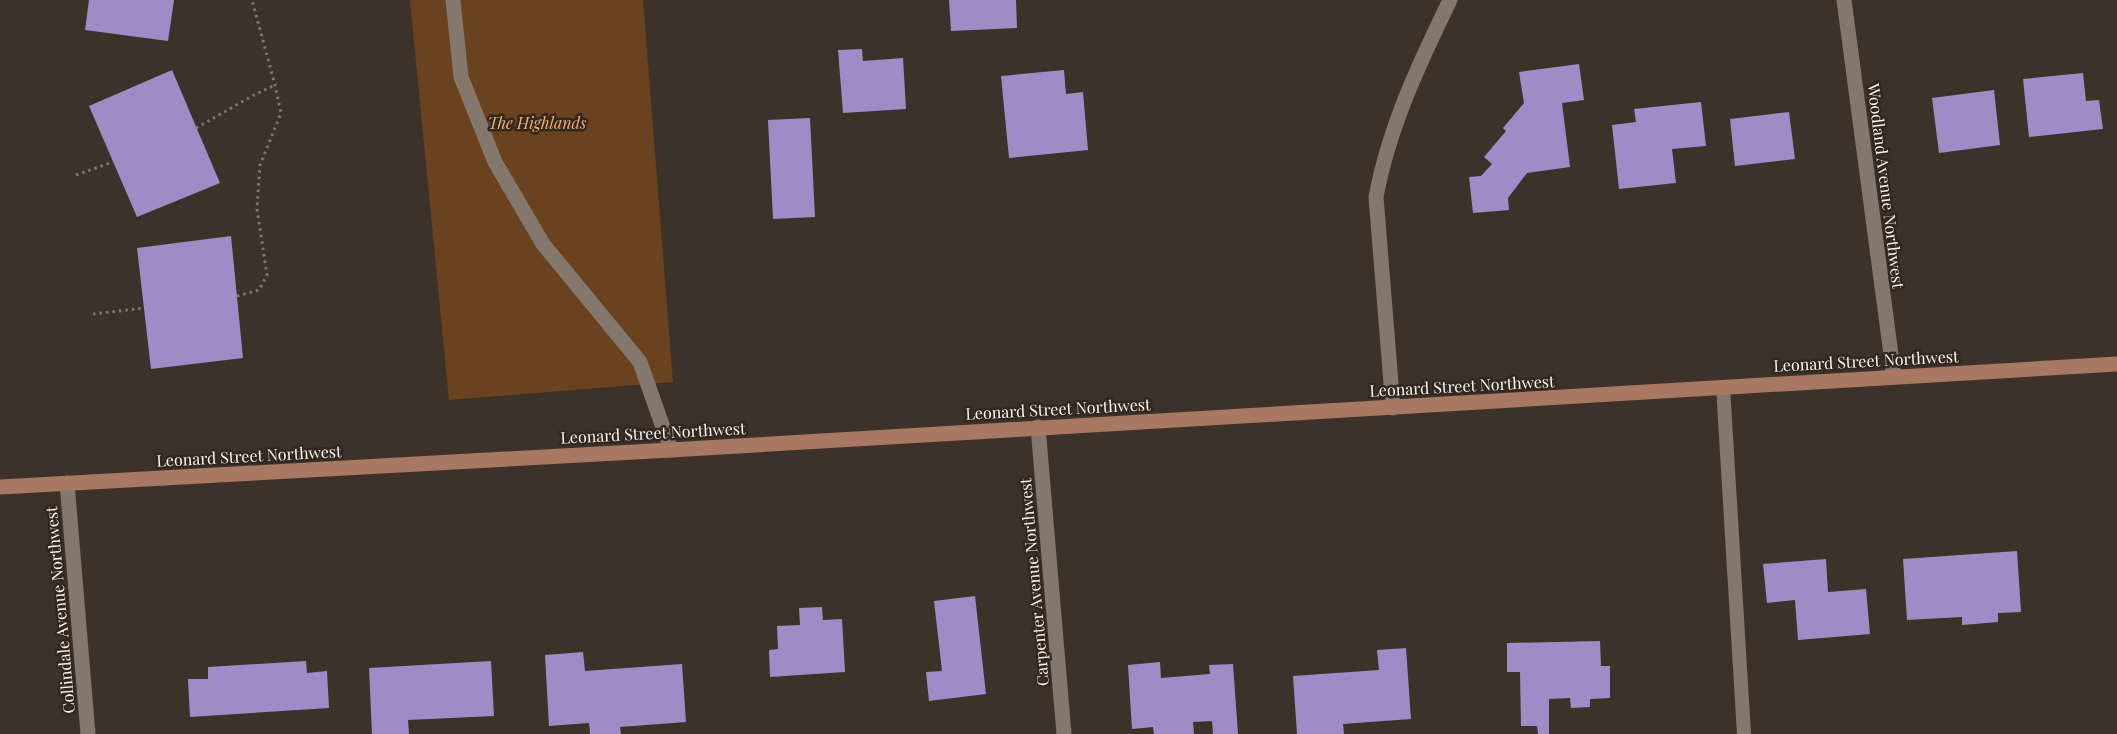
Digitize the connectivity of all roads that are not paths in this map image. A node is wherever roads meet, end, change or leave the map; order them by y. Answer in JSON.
{"nodes":[{"id":1,"x":453,"y":0,"type":"edge"},
{"id":2,"x":1450,"y":0,"type":"edge"},
{"id":3,"x":1844,"y":0,"type":"edge"},
{"id":4,"x":2117,"y":364,"type":"edge"},
{"id":5,"x":1894,"y":377,"type":"junction"},
{"id":6,"x":1723,"y":387,"type":"junction"},
{"id":7,"x":1394,"y":408,"type":"junction"},
{"id":8,"x":1038,"y":427,"type":"junction"},
{"id":9,"x":671,"y":450,"type":"junction"},
{"id":10,"x":67,"y":483,"type":"junction"},
{"id":11,"x":0,"y":487,"type":"edge"},
{"id":12,"x":88,"y":734,"type":"edge"},
{"id":13,"x":1064,"y":734,"type":"edge"},
{"id":14,"x":1744,"y":734,"type":"edge"}],
"edges":[{"from":1,"to":9,"type":"street"},
{"from":2,"to":7,"type":"street"},
{"from":3,"to":5,"type":"street","name":"Woodland Avenue Northwest"},
{"from":4,"to":5,"type":"main road","name":"Leonard Street Northwest"},
{"from":5,"to":6,"type":"main road","name":"Leonard Street Northwest"},
{"from":6,"to":7,"type":"main road","name":"Leonard Street Northwest"},
{"from":6,"to":14,"type":"lane"},
{"from":7,"to":8,"type":"main road","name":"Leonard Street Northwest"},
{"from":8,"to":9,"type":"main road","name":"Leonard Street Northwest"},
{"from":8,"to":13,"type":"street","name":"Carpenter Avenue Northwest"},
{"from":9,"to":10,"type":"main road","name":"Leonard Street Northwest"},
{"from":10,"to":11,"type":"main road","name":"Leonard Street Northwest"},
{"from":10,"to":12,"type":"street","name":"Collindale Avenue Northwest"}]}
